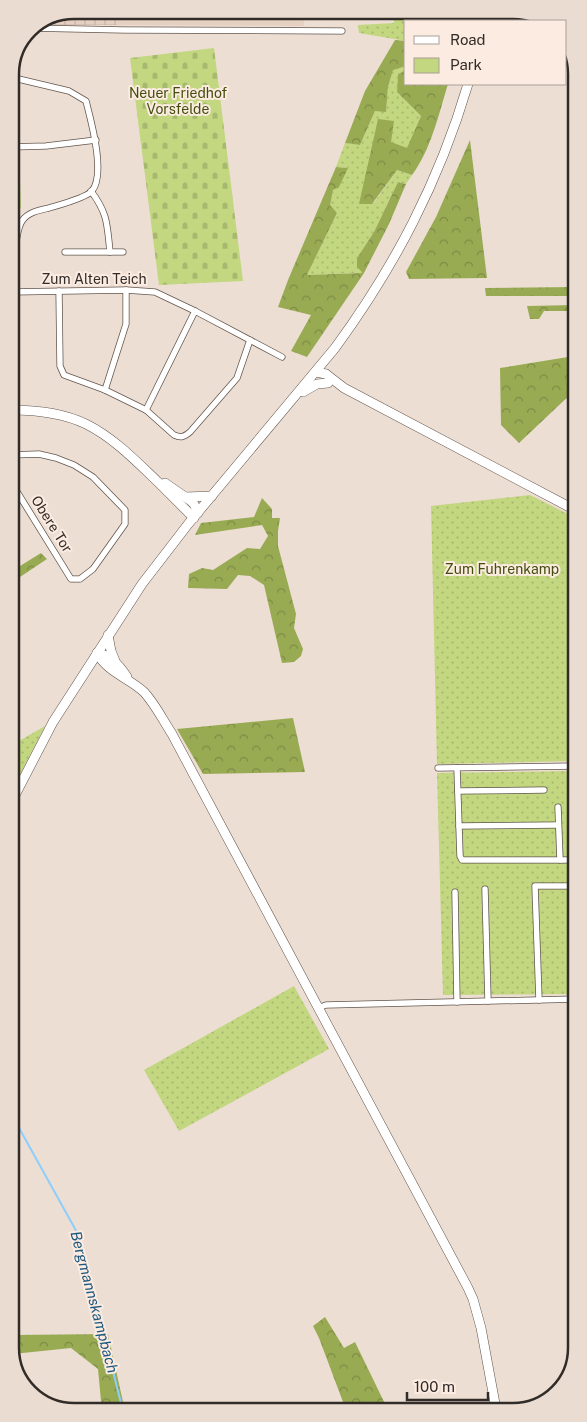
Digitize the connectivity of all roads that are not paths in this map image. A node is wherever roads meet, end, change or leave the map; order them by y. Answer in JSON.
{"nodes":[{"id":1,"x":43,"y":28,"type":"edge"},
{"id":2,"x":342,"y":30,"type":"dead end"},
{"id":3,"x":19,"y":79,"type":"edge"},
{"id":4,"x":468,"y":85,"type":"edge"},
{"id":5,"x":96,"y":140,"type":"junction"},
{"id":6,"x":19,"y":147,"type":"edge"},
{"id":7,"x":91,"y":191,"type":"junction"},
{"id":8,"x":19,"y":227,"type":"edge"},
{"id":9,"x":66,"y":252,"type":"dead end"},
{"id":10,"x":110,"y":252,"type":"junction"},
{"id":11,"x":123,"y":252,"type":"dead end"},
{"id":12,"x":126,"y":290,"type":"junction"},
{"id":13,"x":59,"y":291,"type":"junction"},
{"id":14,"x":19,"y":292,"type":"edge"},
{"id":15,"x":195,"y":311,"type":"junction"},
{"id":16,"x":250,"y":340,"type":"junction"},
{"id":17,"x":282,"y":357,"type":"dead end"},
{"id":18,"x":316,"y":372,"type":"junction"},
{"id":19,"x":328,"y":383,"type":"junction"},
{"id":20,"x":344,"y":388,"type":"junction"},
{"id":21,"x":105,"y":390,"type":"junction"},
{"id":22,"x":294,"y":398,"type":"junction"},
{"id":23,"x":19,"y":410,"type":"edge"},
{"id":24,"x":146,"y":410,"type":"junction"},
{"id":25,"x":19,"y":455,"type":"edge"},
{"id":26,"x":149,"y":473,"type":"junction"},
{"id":27,"x":19,"y":495,"type":"edge"},
{"id":28,"x":212,"y":496,"type":"junction"},
{"id":29,"x":186,"y":497,"type":"junction"},
{"id":30,"x":568,"y":506,"type":"edge"},
{"id":31,"x":196,"y":515,"type":"junction"},
{"id":32,"x":108,"y":636,"type":"junction"},
{"id":33,"x":97,"y":653,"type":"junction"},
{"id":34,"x":117,"y":664,"type":"junction"},
{"id":35,"x":107,"y":666,"type":"junction"},
{"id":36,"x":82,"y":675,"type":"junction"},
{"id":37,"x":130,"y":681,"type":"junction"},
{"id":38,"x":568,"y":766,"type":"edge"},
{"id":39,"x":438,"y":768,"type":"dead end"},
{"id":40,"x":457,"y":768,"type":"junction"},
{"id":41,"x":19,"y":788,"type":"edge"},
{"id":42,"x":544,"y":790,"type":"dead end"},
{"id":43,"x":458,"y":791,"type":"junction"},
{"id":44,"x":558,"y":807,"type":"dead end"},
{"id":45,"x":558,"y":825,"type":"junction"},
{"id":46,"x":459,"y":826,"type":"junction"},
{"id":47,"x":560,"y":860,"type":"junction"},
{"id":48,"x":568,"y":860,"type":"edge"},
{"id":49,"x":568,"y":886,"type":"edge"},
{"id":50,"x":484,"y":890,"type":"dead end"},
{"id":51,"x":456,"y":892,"type":"dead end"},
{"id":52,"x":568,"y":999,"type":"edge"},
{"id":53,"x":539,"y":1000,"type":"junction"},
{"id":54,"x":488,"y":1001,"type":"junction"},
{"id":55,"x":457,"y":1002,"type":"junction"},
{"id":56,"x":318,"y":1008,"type":"junction"},
{"id":57,"x":495,"y":1403,"type":"edge"}],
"edges":[{"from":1,"to":2,"type":"street"},
{"from":3,"to":5,"type":"street"},
{"from":4,"to":18,"type":"main road"},
{"from":5,"to":6,"type":"street"},
{"from":5,"to":7,"type":"street"},
{"from":7,"to":8,"type":"street"},
{"from":7,"to":10,"type":"street"},
{"from":9,"to":10,"type":"street"},
{"from":10,"to":11,"type":"street"},
{"from":12,"to":13,"type":"street","name":"Zum Alten Teich"},
{"from":12,"to":15,"type":"street","name":"Zum Alten Teich"},
{"from":12,"to":21,"type":"street"},
{"from":13,"to":14,"type":"street","name":"Zum Alten Teich"},
{"from":13,"to":21,"type":"street"},
{"from":15,"to":16,"type":"street","name":"Zum Alten Teich"},
{"from":15,"to":24,"type":"street"},
{"from":16,"to":17,"type":"street","name":"Zum Alten Teich"},
{"from":16,"to":24,"type":"street"},
{"from":18,"to":19,"type":"main road"},
{"from":18,"to":20,"type":"main road"},
{"from":18,"to":22,"type":"main road"},
{"from":19,"to":20,"type":"main road"},
{"from":19,"to":22,"type":"main road"},
{"from":20,"to":30,"type":"main road"},
{"from":21,"to":24,"type":"street"},
{"from":22,"to":28,"type":"main road"},
{"from":23,"to":26,"type":"main road"},
{"from":25,"to":27,"type":"street","name":"Obere Tor"},
{"from":26,"to":29,"type":"main road"},
{"from":26,"to":31,"type":"main road"},
{"from":28,"to":29,"type":"main road"},
{"from":28,"to":31,"type":"main road"},
{"from":29,"to":31,"type":"main road"},
{"from":31,"to":32,"type":"main road"},
{"from":32,"to":33,"type":"main road"},
{"from":32,"to":34,"type":"main road"},
{"from":33,"to":34,"type":"main road"},
{"from":33,"to":35,"type":"main road"},
{"from":33,"to":36,"type":"main road"},
{"from":34,"to":37,"type":"main road"},
{"from":35,"to":36,"type":"main road"},
{"from":35,"to":37,"type":"main road"},
{"from":36,"to":41,"type":"main road"},
{"from":37,"to":56,"type":"main road"},
{"from":38,"to":40,"type":"street"},
{"from":39,"to":40,"type":"street"},
{"from":40,"to":43,"type":"street"},
{"from":42,"to":43,"type":"street"},
{"from":43,"to":46,"type":"street"},
{"from":44,"to":45,"type":"street"},
{"from":45,"to":46,"type":"street"},
{"from":45,"to":47,"type":"street"},
{"from":46,"to":47,"type":"street"},
{"from":47,"to":48,"type":"street"},
{"from":49,"to":53,"type":"street"},
{"from":50,"to":54,"type":"street"},
{"from":51,"to":55,"type":"street"},
{"from":52,"to":53,"type":"street"},
{"from":53,"to":54,"type":"street"},
{"from":54,"to":55,"type":"street"},
{"from":55,"to":56,"type":"street"},
{"from":56,"to":57,"type":"main road"}]}
